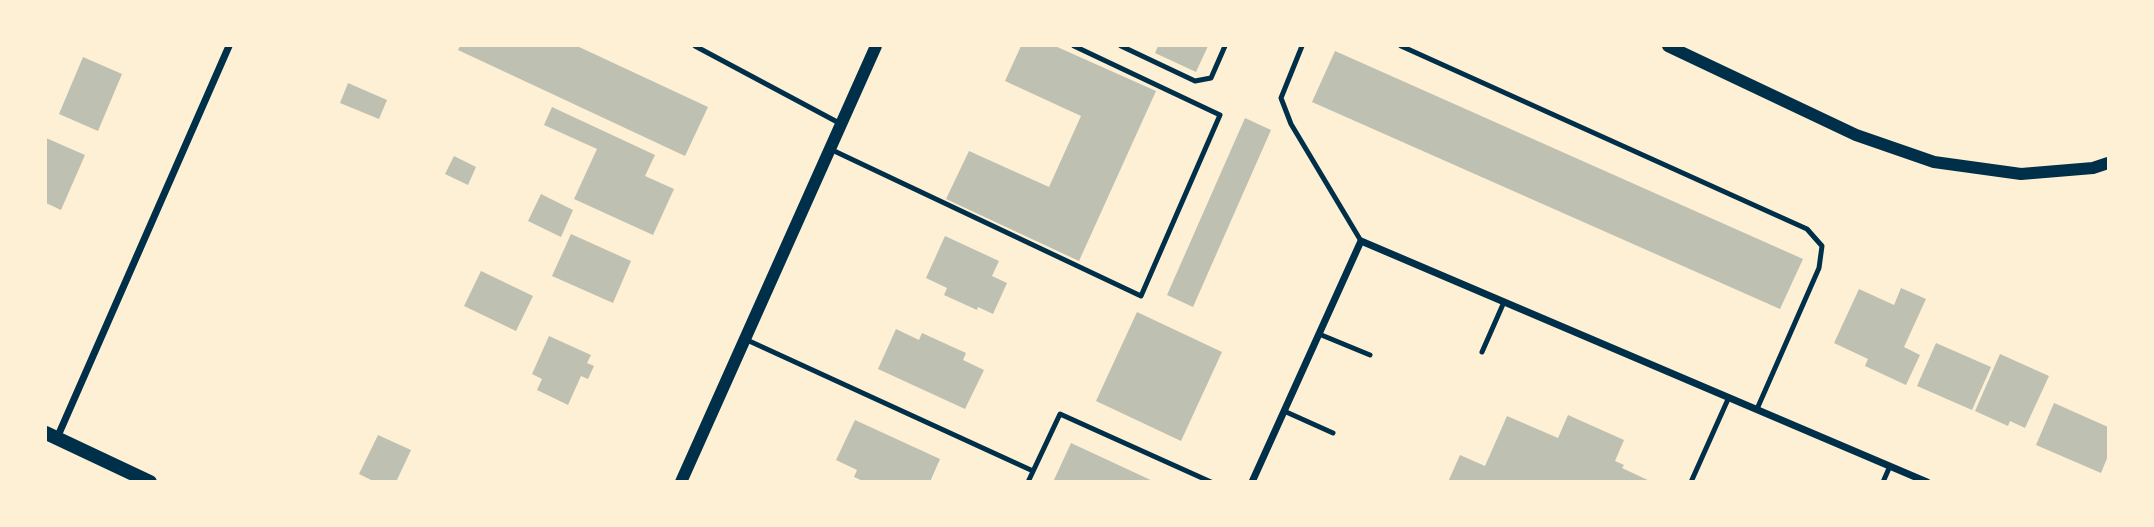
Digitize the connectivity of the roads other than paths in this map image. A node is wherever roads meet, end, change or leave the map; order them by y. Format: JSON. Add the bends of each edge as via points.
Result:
{"nodes":[{"id":1,"x":229,"y":46,"type":"edge"},
{"id":2,"x":695,"y":46,"type":"edge"},
{"id":3,"x":876,"y":46,"type":"edge"},
{"id":4,"x":1074,"y":46,"type":"edge"},
{"id":5,"x":1121,"y":46,"type":"edge"},
{"id":6,"x":1225,"y":46,"type":"edge"},
{"id":7,"x":1302,"y":46,"type":"edge"},
{"id":8,"x":1401,"y":46,"type":"edge"},
{"id":9,"x":1668,"y":46,"type":"edge"},
{"id":10,"x":841,"y":124,"type":"junction"},
{"id":11,"x":830,"y":149,"type":"junction"},
{"id":12,"x":2109,"y":163,"type":"edge"},
{"id":13,"x":1361,"y":241,"type":"junction"},
{"id":14,"x":1504,"y":302,"type":"junction"},
{"id":15,"x":1319,"y":334,"type":"junction"},
{"id":16,"x":744,"y":339,"type":"junction"},
{"id":17,"x":1482,"y":352,"type":"dead end"},
{"id":18,"x":1370,"y":355,"type":"dead end"},
{"id":19,"x":1729,"y":397,"type":"junction"},
{"id":20,"x":1757,"y":409,"type":"junction"},
{"id":21,"x":1284,"y":411,"type":"junction"},
{"id":22,"x":1333,"y":433,"type":"dead end"},
{"id":23,"x":51,"y":436,"type":"edge"},
{"id":24,"x":1889,"y":466,"type":"junction"},
{"id":25,"x":1033,"y":471,"type":"junction"},
{"id":26,"x":150,"y":481,"type":"edge"},
{"id":27,"x":681,"y":481,"type":"edge"},
{"id":28,"x":1028,"y":481,"type":"edge"},
{"id":29,"x":1212,"y":481,"type":"edge"},
{"id":30,"x":1252,"y":481,"type":"edge"},
{"id":31,"x":1691,"y":481,"type":"edge"},
{"id":32,"x":1883,"y":481,"type":"edge"},
{"id":33,"x":1927,"y":481,"type":"edge"}],
"edges":[{"from":1,"to":23,"type":"street"},
{"from":2,"to":10,"type":"lane"},
{"from":3,"to":10,"type":"street"},
{"from":4,"to":11,"type":"lane","via":[[1220,115],[1141,296]]},
{"from":5,"to":6,"type":"lane","via":[[1195,81],[1211,78]]},
{"from":7,"to":13,"type":"lane","via":[[1282,98],[1291,124]]},
{"from":8,"to":20,"type":"lane","via":[[1807,229],[1822,246],[1819,268]]},
{"from":9,"to":12,"type":"street","via":[[1856,135],[1934,162],[2021,174]]},
{"from":10,"to":11,"type":"street"},
{"from":11,"to":16,"type":"street"},
{"from":13,"to":14,"type":"street"},
{"from":13,"to":15,"type":"street"},
{"from":14,"to":17,"type":"lane"},
{"from":14,"to":19,"type":"street"},
{"from":15,"to":18,"type":"lane"},
{"from":15,"to":21,"type":"street"},
{"from":16,"to":25,"type":"lane"},
{"from":16,"to":27,"type":"street"},
{"from":19,"to":20,"type":"street"},
{"from":19,"to":31,"type":"lane"},
{"from":20,"to":24,"type":"street"},
{"from":21,"to":22,"type":"lane"},
{"from":21,"to":30,"type":"street"},
{"from":23,"to":26,"type":"main road"},
{"from":24,"to":32,"type":"lane"},
{"from":24,"to":33,"type":"street"},
{"from":25,"to":28,"type":"lane"},
{"from":25,"to":29,"type":"lane","via":[[1060,414]]}]}
